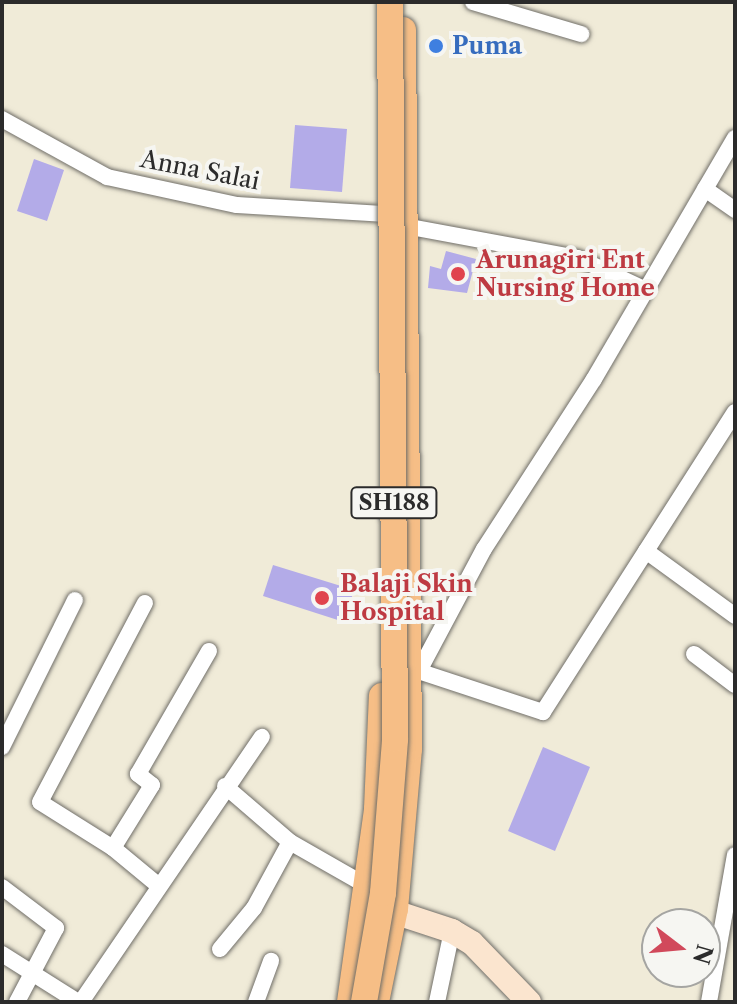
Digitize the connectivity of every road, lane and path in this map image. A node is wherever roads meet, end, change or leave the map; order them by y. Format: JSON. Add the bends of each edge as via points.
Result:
{"nodes":[{"id":1,"x":378,"y":2,"type":"edge"},
{"id":2,"x":390,"y":2,"type":"edge"},
{"id":3,"x":403,"y":2,"type":"edge"},
{"id":4,"x":473,"y":2,"type":"edge"},
{"id":5,"x":581,"y":34,"type":"dead end"},
{"id":6,"x":2,"y":119,"type":"edge"},
{"id":7,"x":735,"y":138,"type":"edge"},
{"id":8,"x":705,"y":189,"type":"junction"},
{"id":9,"x":735,"y":210,"type":"edge"},
{"id":10,"x":396,"y":219,"type":"junction"},
{"id":11,"x":646,"y":290,"type":"junction"},
{"id":12,"x":735,"y":412,"type":"edge"},
{"id":13,"x":646,"y":551,"type":"junction"},
{"id":14,"x":75,"y":600,"type":"dead end"},
{"id":15,"x":145,"y":603,"type":"dead end"},
{"id":16,"x":735,"y":616,"type":"edge"},
{"id":17,"x":209,"y":651,"type":"dead end"},
{"id":18,"x":694,"y":654,"type":"dead end"},
{"id":19,"x":415,"y":670,"type":"junction"},
{"id":20,"x":735,"y":685,"type":"edge"},
{"id":21,"x":262,"y":737,"type":"dead end"},
{"id":22,"x":2,"y":747,"type":"edge"},
{"id":23,"x":225,"y":786,"type":"junction"},
{"id":24,"x":290,"y":842,"type":"junction"},
{"id":25,"x":113,"y":848,"type":"junction"},
{"id":26,"x":735,"y":855,"type":"edge"},
{"id":27,"x":159,"y":886,"type":"junction"},
{"id":28,"x":2,"y":887,"type":"edge"},
{"id":29,"x":368,"y":896,"type":"junction"},
{"id":30,"x":395,"y":909,"type":"junction"},
{"id":31,"x":452,"y":931,"type":"junction"},
{"id":32,"x":220,"y":949,"type":"dead end"},
{"id":33,"x":2,"y":954,"type":"edge"},
{"id":34,"x":271,"y":961,"type":"dead end"},
{"id":35,"x":33,"y":971,"type":"junction"},
{"id":36,"x":17,"y":1002,"type":"edge"},
{"id":37,"x":79,"y":1002,"type":"edge"},
{"id":38,"x":256,"y":1002,"type":"edge"},
{"id":39,"x":350,"y":1002,"type":"edge"},
{"id":40,"x":364,"y":1002,"type":"edge"},
{"id":41,"x":376,"y":1002,"type":"edge"},
{"id":42,"x":437,"y":1002,"type":"edge"},
{"id":43,"x":529,"y":1002,"type":"edge"},
{"id":44,"x":709,"y":1002,"type":"edge"}],
"edges":[{"from":1,"to":10,"type":"main road"},
{"from":2,"to":40,"type":"main road","number":"SH188","bridge":true,"via":[[395,726],[388,845]]},
{"from":3,"to":10,"type":"main road"},
{"from":4,"to":5,"type":"street"},
{"from":6,"to":10,"type":"street","name":"Anna Salai","via":[[107,177],[237,205]]},
{"from":7,"to":8,"type":"street"},
{"from":8,"to":9,"type":"street"},
{"from":8,"to":11,"type":"street"},
{"from":10,"to":11,"type":"street","name":"Anna Salai","via":[[578,258]]},
{"from":10,"to":19,"type":"main road"},
{"from":10,"to":29,"type":"main road","via":[[382,733]]},
{"from":11,"to":19,"type":"street"},
{"from":12,"to":13,"type":"street"},
{"from":13,"to":16,"type":"street"},
{"from":13,"to":19,"type":"street","via":[[543,712]]},
{"from":14,"to":22,"type":"street"},
{"from":15,"to":25,"type":"street","via":[[40,802]]},
{"from":17,"to":25,"type":"street","via":[[138,774],[152,785]]},
{"from":18,"to":20,"type":"street"},
{"from":19,"to":30,"type":"main road"},
{"from":21,"to":23,"type":"street"},
{"from":23,"to":24,"type":"street"},
{"from":23,"to":27,"type":"street"},
{"from":24,"to":29,"type":"street"},
{"from":24,"to":32,"type":"street","via":[[254,908]]},
{"from":25,"to":27,"type":"street"},
{"from":26,"to":44,"type":"street"},
{"from":27,"to":37,"type":"street"},
{"from":28,"to":35,"type":"street","via":[[56,928]]},
{"from":29,"to":30,"type":"main road"},
{"from":29,"to":39,"type":"main road"},
{"from":30,"to":31,"type":"main road"},
{"from":30,"to":41,"type":"main road"},
{"from":31,"to":42,"type":"street"},
{"from":31,"to":43,"type":"main road","via":[[472,943]]},
{"from":33,"to":35,"type":"street"},
{"from":34,"to":38,"type":"street"},
{"from":35,"to":36,"type":"street"},
{"from":35,"to":37,"type":"street"}]}
